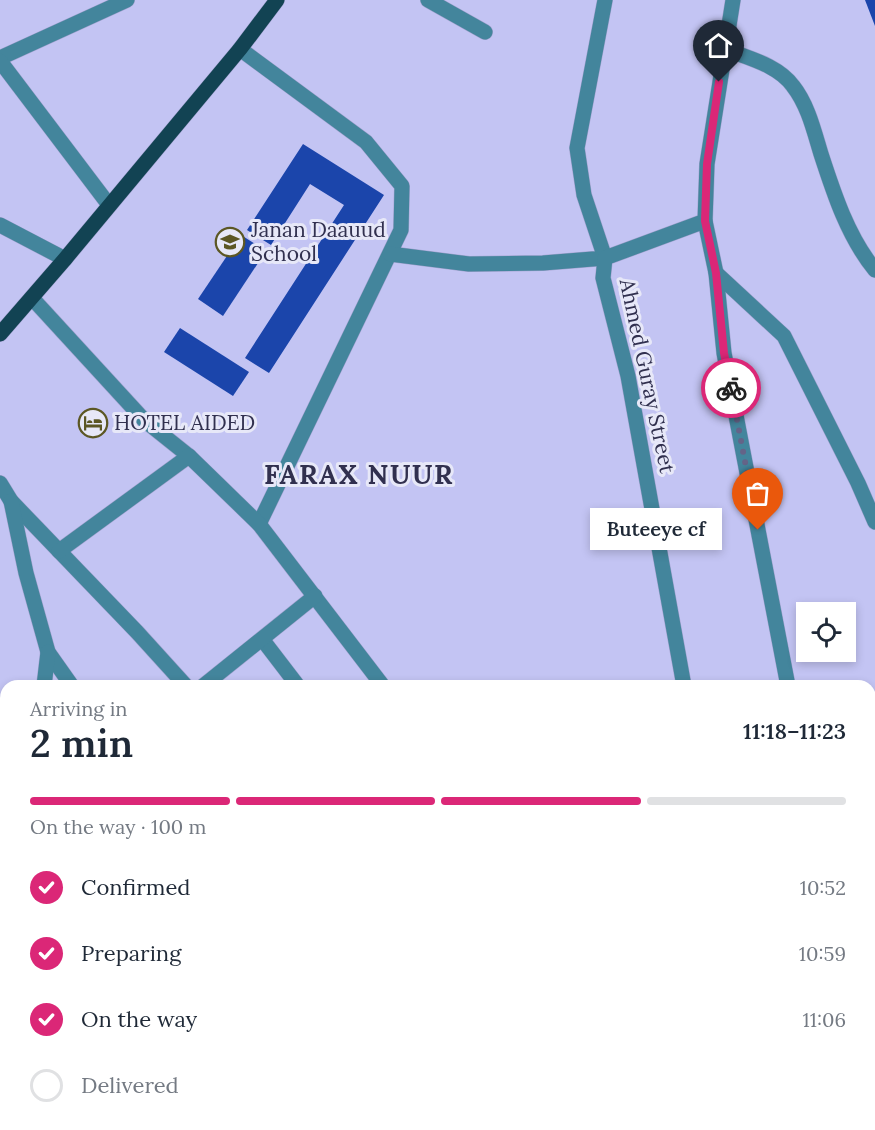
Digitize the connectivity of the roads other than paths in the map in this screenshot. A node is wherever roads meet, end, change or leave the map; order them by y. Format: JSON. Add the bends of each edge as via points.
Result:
{"nodes":[{"id":1,"x":127,"y":0,"type":"edge"},
{"id":2,"x":277,"y":0,"type":"edge"},
{"id":3,"x":605,"y":0,"type":"edge"},
{"id":4,"x":733,"y":0,"type":"edge"},
{"id":5,"x":438,"y":3,"type":"edge"},
{"id":6,"x":484,"y":32,"type":"dead end"},
{"id":7,"x":240,"y":49,"type":"junction"},
{"id":8,"x":725,"y":49,"type":"junction"},
{"id":9,"x":0,"y":59,"type":"edge"},
{"id":10,"x":109,"y":205,"type":"junction"},
{"id":11,"x":705,"y":221,"type":"junction"},
{"id":12,"x":0,"y":225,"type":"edge"},
{"id":13,"x":390,"y":254,"type":"junction"},
{"id":14,"x":605,"y":258,"type":"junction"},
{"id":15,"x":65,"y":259,"type":"junction"},
{"id":16,"x":875,"y":270,"type":"edge"},
{"id":17,"x":716,"y":273,"type":"junction"},
{"id":18,"x":32,"y":298,"type":"junction"},
{"id":19,"x":0,"y":334,"type":"edge"},
{"id":20,"x":189,"y":456,"type":"junction"},
{"id":21,"x":0,"y":483,"type":"edge"},
{"id":22,"x":11,"y":501,"type":"junction"},
{"id":23,"x":875,"y":522,"type":"edge"},
{"id":24,"x":259,"y":524,"type":"junction"},
{"id":25,"x":59,"y":551,"type":"junction"},
{"id":26,"x":315,"y":596,"type":"junction"},
{"id":27,"x":262,"y":639,"type":"junction"},
{"id":28,"x":48,"y":652,"type":"junction"},
{"id":29,"x":45,"y":680,"type":"edge"},
{"id":30,"x":68,"y":680,"type":"edge"},
{"id":31,"x":181,"y":680,"type":"edge"},
{"id":32,"x":211,"y":680,"type":"edge"},
{"id":33,"x":293,"y":680,"type":"edge"},
{"id":34,"x":378,"y":680,"type":"edge"},
{"id":35,"x":683,"y":680,"type":"edge"},
{"id":36,"x":787,"y":680,"type":"edge"}],
"edges":[{"from":1,"to":9,"type":"street"},
{"from":2,"to":7,"type":"main road"},
{"from":3,"to":14,"type":"street","via":[[577,148],[584,195]]},
{"from":4,"to":8,"type":"street"},
{"from":5,"to":6,"type":"street"},
{"from":7,"to":10,"type":"main road"},
{"from":7,"to":13,"type":"street","via":[[366,142],[402,186],[401,230]]},
{"from":8,"to":11,"type":"street","via":[[707,164]]},
{"from":8,"to":16,"type":"street","via":[[772,68],[793,85],[809,117],[834,194],[863,256]]},
{"from":9,"to":10,"type":"street"},
{"from":10,"to":15,"type":"main road"},
{"from":11,"to":14,"type":"street","name":"Ahmed Guray Street"},
{"from":11,"to":17,"type":"street"},
{"from":12,"to":15,"type":"street"},
{"from":13,"to":14,"type":"street","via":[[469,264]]},
{"from":13,"to":24,"type":"street"},
{"from":14,"to":35,"type":"street","name":"Ahmed Guray Street","via":[[603,278],[628,376]]},
{"from":15,"to":18,"type":"main road"},
{"from":17,"to":23,"type":"street","via":[[784,336]]},
{"from":17,"to":36,"type":"street","via":[[724,353]]},
{"from":18,"to":19,"type":"main road"},
{"from":18,"to":20,"type":"street","via":[[144,420]]},
{"from":20,"to":24,"type":"street"},
{"from":20,"to":25,"type":"street"},
{"from":21,"to":22,"type":"street"},
{"from":22,"to":25,"type":"street"},
{"from":22,"to":28,"type":"street"},
{"from":24,"to":26,"type":"street"},
{"from":25,"to":31,"type":"street"},
{"from":26,"to":27,"type":"street"},
{"from":26,"to":34,"type":"street"},
{"from":27,"to":32,"type":"street"},
{"from":27,"to":33,"type":"street"},
{"from":28,"to":29,"type":"street"},
{"from":28,"to":30,"type":"street"}]}
